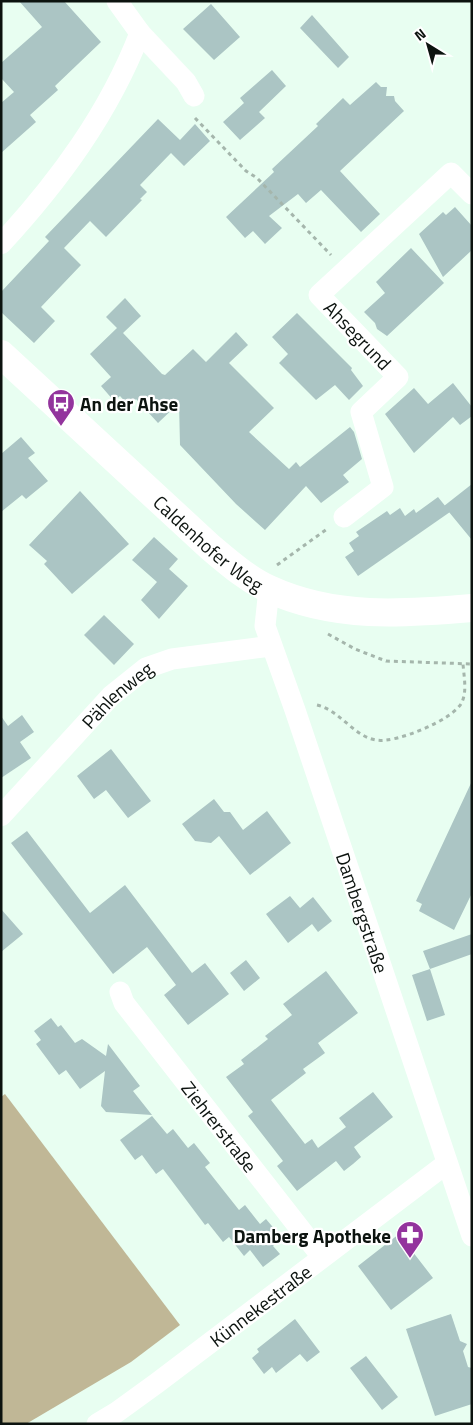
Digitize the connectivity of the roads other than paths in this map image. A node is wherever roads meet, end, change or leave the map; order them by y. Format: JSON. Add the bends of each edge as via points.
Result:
{"nodes":[{"id":1,"x":117,"y":1,"type":"edge"},
{"id":2,"x":140,"y":33,"type":"junction"},
{"id":3,"x":194,"y":96,"type":"road end"},
{"id":4,"x":472,"y":194,"type":"edge"},
{"id":5,"x":1,"y":244,"type":"edge"},
{"id":6,"x":1,"y":354,"type":"edge"},
{"id":7,"x":344,"y":517,"type":"road end"},
{"id":8,"x":269,"y":589,"type":"junction"},
{"id":9,"x":472,"y":608,"type":"edge"},
{"id":10,"x":271,"y":646,"type":"junction"},
{"id":11,"x":1,"y":816,"type":"edge"},
{"id":12,"x":120,"y":992,"type":"dead end"},
{"id":13,"x":446,"y":1164,"type":"junction"},
{"id":14,"x":472,"y":1236,"type":"edge"},
{"id":15,"x":322,"y":1257,"type":"junction"},
{"id":16,"x":96,"y":1424,"type":"edge"}],
"edges":[{"from":1,"to":2,"type":"street"},
{"from":2,"to":3,"type":"street","via":[[186,82]]},
{"from":2,"to":5,"type":"street","via":[[100,117],[64,169]]},
{"from":4,"to":7,"type":"street","name":"Ahsegrund","via":[[451,173],[319,295],[398,377],[361,412],[383,487]]},
{"from":6,"to":8,"type":"main road","name":"Caldenhofer Weg","via":[[210,547],[239,571]]},
{"from":8,"to":9,"type":"main road","name":"Caldenhofer Weg","via":[[317,605],[369,614]]},
{"from":8,"to":10,"type":"street","name":"Dambergstraße","via":[[265,626]]},
{"from":10,"to":11,"type":"street","name":"Pählenweg","via":[[172,659],[146,668],[112,696]]},
{"from":10,"to":13,"type":"street","name":"Dambergstraße"},
{"from":12,"to":15,"type":"street","name":"Ziehrerstraße","via":[[124,1003]]},
{"from":13,"to":14,"type":"street","name":"Dambergstraße"},
{"from":13,"to":15,"type":"street","name":"Künnekestraße"},
{"from":15,"to":16,"type":"street","name":"Künnekestraße","via":[[158,1383]]}]}
